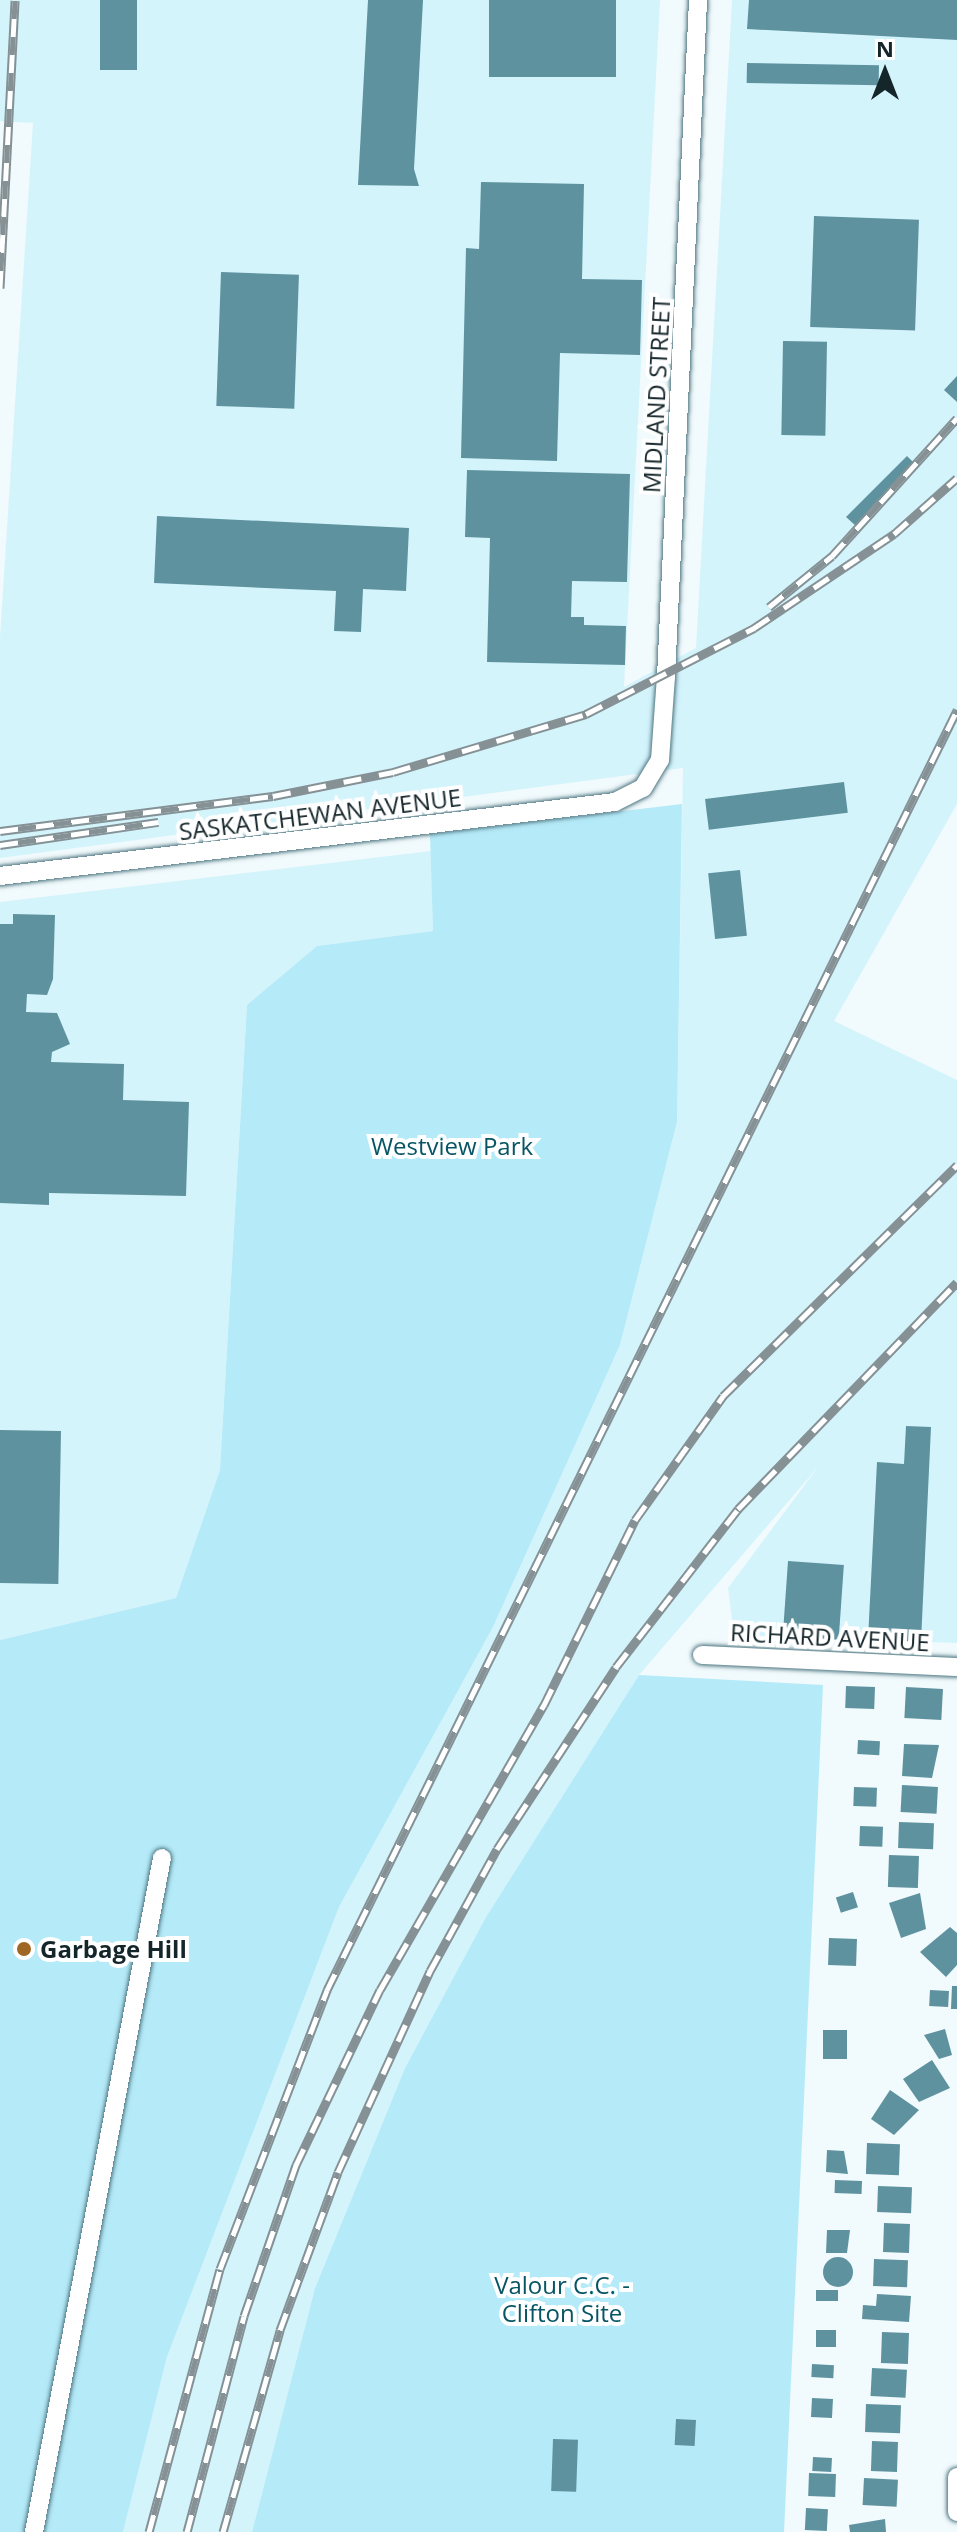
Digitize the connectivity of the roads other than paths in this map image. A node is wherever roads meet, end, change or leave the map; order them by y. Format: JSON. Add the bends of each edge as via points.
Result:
{"nodes":[{"id":1,"x":698,"y":0,"type":"edge"},
{"id":2,"x":643,"y":788,"type":"joint"},
{"id":3,"x":0,"y":876,"type":"edge"},
{"id":4,"x":702,"y":1655,"type":"dead end"},
{"id":5,"x":957,"y":1667,"type":"edge"},
{"id":6,"x":162,"y":1858,"type":"dead end"},
{"id":7,"x":957,"y":2477,"type":"edge"},
{"id":8,"x":957,"y":2512,"type":"edge"},
{"id":9,"x":34,"y":2532,"type":"edge"}],
"edges":[{"from":1,"to":2,"type":"street","name":"MIDLAND STREET","via":[[666,677],[660,760]]},
{"from":2,"to":3,"type":"street","name":"SASKATCHEWAN AVENUE","via":[[615,802]]},
{"from":4,"to":5,"type":"street","name":"RICHARD AVENUE"},
{"from":6,"to":9,"type":"street"},
{"from":7,"to":8,"type":"street"}]}
